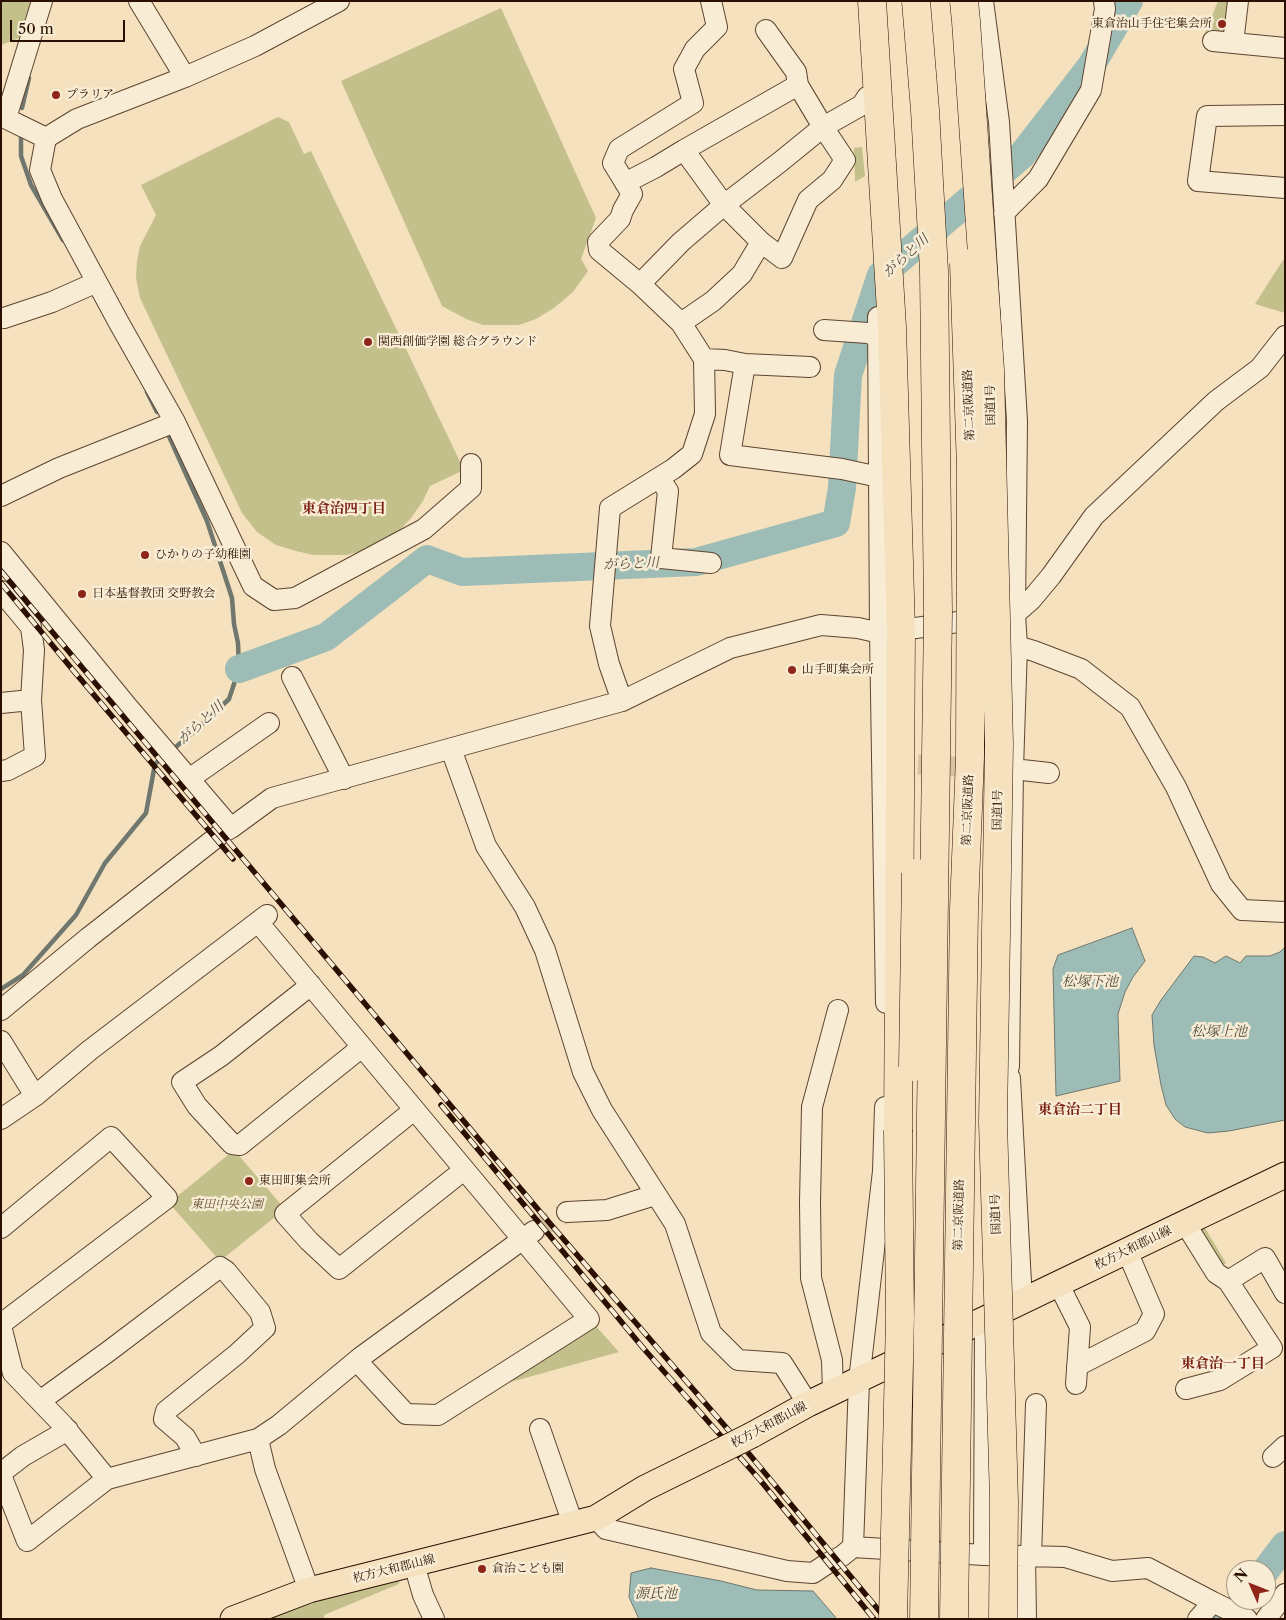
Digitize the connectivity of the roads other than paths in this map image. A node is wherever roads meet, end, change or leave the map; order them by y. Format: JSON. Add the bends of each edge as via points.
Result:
{"nodes":[{"id":1,"x":42,"y":1,"type":"edge"},
{"id":2,"x":139,"y":1,"type":"edge"},
{"id":3,"x":339,"y":1,"type":"edge"},
{"id":4,"x":711,"y":1,"type":"edge"},
{"id":5,"x":862,"y":1,"type":"edge"},
{"id":6,"x":872,"y":1,"type":"edge"},
{"id":7,"x":916,"y":1,"type":"edge"},
{"id":8,"x":950,"y":1,"type":"edge"},
{"id":9,"x":964,"y":1,"type":"edge"},
{"id":10,"x":983,"y":1,"type":"edge"},
{"id":11,"x":1104,"y":1,"type":"edge"},
{"id":12,"x":1238,"y":1,"type":"edge"},
{"id":13,"x":766,"y":30,"type":"dead end"},
{"id":14,"x":1213,"y":41,"type":"dead end"},
{"id":15,"x":1233,"y":43,"type":"junction"},
{"id":16,"x":1285,"y":48,"type":"edge"},
{"id":17,"x":185,"y":77,"type":"junction"},
{"id":18,"x":798,"y":85,"type":"junction"},
{"id":19,"x":867,"y":97,"type":"junction"},
{"id":20,"x":1285,"y":115,"type":"edge"},
{"id":21,"x":4,"y":117,"type":"edge"},
{"id":22,"x":823,"y":127,"type":"junction"},
{"id":23,"x":46,"y":138,"type":"junction"},
{"id":24,"x":684,"y":150,"type":"junction"},
{"id":25,"x":625,"y":183,"type":"junction"},
{"id":26,"x":1285,"y":188,"type":"edge"},
{"id":27,"x":724,"y":205,"type":"junction"},
{"id":28,"x":1004,"y":213,"type":"junction"},
{"id":29,"x":761,"y":242,"type":"junction"},
{"id":30,"x":97,"y":282,"type":"junction"},
{"id":31,"x":640,"y":284,"type":"junction"},
{"id":32,"x":4,"y":318,"type":"dead end"},
{"id":33,"x":680,"y":323,"type":"junction"},
{"id":34,"x":824,"y":330,"type":"dead end"},
{"id":35,"x":885,"y":332,"type":"junction"},
{"id":36,"x":1285,"y":336,"type":"edge"},
{"id":37,"x":704,"y":359,"type":"junction"},
{"id":38,"x":745,"y":364,"type":"junction"},
{"id":39,"x":810,"y":367,"type":"dead end"},
{"id":40,"x":175,"y":422,"type":"junction"},
{"id":41,"x":470,"y":464,"type":"dead end"},
{"id":42,"x":937,"y":467,"type":"junction"},
{"id":43,"x":879,"y":477,"type":"junction"},
{"id":44,"x":659,"y":478,"type":"junction"},
{"id":45,"x":1,"y":496,"type":"edge"},
{"id":46,"x":1,"y":552,"type":"edge"},
{"id":47,"x":711,"y":563,"type":"dead end"},
{"id":48,"x":1,"y":591,"type":"edge"},
{"id":49,"x":971,"y":610,"type":"junction"},
{"id":50,"x":1015,"y":614,"type":"junction"},
{"id":51,"x":891,"y":632,"type":"junction"},
{"id":52,"x":1018,"y":646,"type":"junction"},
{"id":53,"x":292,"y":677,"type":"dead end"},
{"id":54,"x":30,"y":700,"type":"junction"},
{"id":55,"x":622,"y":701,"type":"junction"},
{"id":56,"x":1,"y":703,"type":"edge"},
{"id":57,"x":269,"y":723,"type":"dead end"},
{"id":58,"x":451,"y":749,"type":"junction"},
{"id":59,"x":1013,"y":769,"type":"junction"},
{"id":60,"x":1,"y":771,"type":"edge"},
{"id":61,"x":1049,"y":773,"type":"dead end"},
{"id":62,"x":189,"y":779,"type":"junction"},
{"id":63,"x":344,"y":779,"type":"junction"},
{"id":64,"x":231,"y":828,"type":"junction"},
{"id":65,"x":1285,"y":912,"type":"edge"},
{"id":66,"x":311,"y":985,"type":"junction"},
{"id":67,"x":1,"y":1010,"type":"edge"},
{"id":68,"x":838,"y":1010,"type":"dead end"},
{"id":69,"x":1,"y":1041,"type":"edge"},
{"id":70,"x":362,"y":1047,"type":"junction"},
{"id":71,"x":1009,"y":1066,"type":"junction"},
{"id":72,"x":35,"y":1096,"type":"junction"},
{"id":73,"x":414,"y":1110,"type":"junction"},
{"id":74,"x":1,"y":1119,"type":"edge"},
{"id":75,"x":993,"y":1122,"type":"junction"},
{"id":76,"x":464,"y":1170,"type":"junction"},
{"id":77,"x":883,"y":1171,"type":"junction"},
{"id":78,"x":1285,"y":1175,"type":"edge"},
{"id":79,"x":655,"y":1195,"type":"junction"},
{"id":80,"x":567,"y":1212,"type":"tunnel mouth"},
{"id":81,"x":1185,"y":1223,"type":"junction"},
{"id":82,"x":1,"y":1228,"type":"edge"},
{"id":83,"x":528,"y":1235,"type":"junction"},
{"id":84,"x":1127,"y":1251,"type":"junction"},
{"id":85,"x":1228,"y":1281,"type":"junction"},
{"id":86,"x":1058,"y":1284,"type":"junction"},
{"id":87,"x":1285,"y":1292,"type":"edge"},
{"id":88,"x":1022,"y":1301,"type":"junction"},
{"id":89,"x":900,"y":1318,"type":"junction"},
{"id":90,"x":985,"y":1319,"type":"junction"},
{"id":91,"x":1,"y":1325,"type":"edge"},
{"id":92,"x":1278,"y":1344,"type":"edge"},
{"id":93,"x":357,"y":1360,"type":"junction"},
{"id":94,"x":859,"y":1381,"type":"junction"},
{"id":95,"x":1186,"y":1389,"type":"dead end"},
{"id":96,"x":833,"y":1392,"type":"junction"},
{"id":97,"x":40,"y":1401,"type":"junction"},
{"id":98,"x":808,"y":1404,"type":"junction"},
{"id":99,"x":1036,"y":1404,"type":"dead end"},
{"id":100,"x":540,"y":1429,"type":"dead end"},
{"id":101,"x":68,"y":1430,"type":"junction"},
{"id":102,"x":258,"y":1440,"type":"junction"},
{"id":103,"x":196,"y":1456,"type":"junction"},
{"id":104,"x":1,"y":1474,"type":"edge"},
{"id":105,"x":107,"y":1479,"type":"junction"},
{"id":106,"x":596,"y":1518,"type":"junction"},
{"id":107,"x":573,"y":1524,"type":"junction"},
{"id":108,"x":852,"y":1547,"type":"junction"},
{"id":109,"x":984,"y":1555,"type":"junction"},
{"id":110,"x":1028,"y":1556,"type":"junction"},
{"id":111,"x":414,"y":1564,"type":"junction"},
{"id":112,"x":308,"y":1590,"type":"junction"},
{"id":113,"x":1285,"y":1594,"type":"edge"},
{"id":114,"x":1231,"y":1611,"type":"edge"},
{"id":115,"x":234,"y":1619,"type":"edge"},
{"id":116,"x":434,"y":1619,"type":"edge"},
{"id":117,"x":893,"y":1619,"type":"edge"},
{"id":118,"x":906,"y":1619,"type":"edge"},
{"id":119,"x":924,"y":1619,"type":"edge"},
{"id":120,"x":954,"y":1619,"type":"edge"},
{"id":121,"x":984,"y":1619,"type":"edge"},
{"id":122,"x":1003,"y":1619,"type":"edge"},
{"id":123,"x":1026,"y":1619,"type":"edge"},
{"id":124,"x":1198,"y":1619,"type":"edge"},
{"id":125,"x":1266,"y":1619,"type":"edge"}],
"edges":[{"from":1,"to":21,"type":"street"},
{"from":2,"to":17,"type":"street"},
{"from":3,"to":17,"type":"street","via":[[255,46]]},
{"from":4,"to":25,"type":"street","via":[[717,26],[695,49],[684,69],[693,103],[619,149],[613,163]]},
{"from":5,"to":19,"type":"street"},
{"from":6,"to":35,"type":"highway","via":[[885,212]]},
{"from":7,"to":42,"type":"highway","bridge":true,"via":[[934,271]]},
{"from":8,"to":49,"type":"highway","name":"第二京阪道路","bridge":true,"via":[[972,468]]},
{"from":9,"to":75,"type":"highway","name":"国道1号","bridge":true,"via":[[990,370],[999,744]]},
{"from":10,"to":28,"type":"street","via":[[999,122]]},
{"from":11,"to":28,"type":"street","via":[[1091,90],[1038,179]]},
{"from":12,"to":15,"type":"street"},
{"from":13,"to":18,"type":"street","via":[[796,72]]},
{"from":14,"to":15,"type":"street"},
{"from":15,"to":16,"type":"street"},
{"from":17,"to":23,"type":"street","via":[[77,119]]},
{"from":18,"to":22,"type":"street"},
{"from":18,"to":24,"type":"street"},
{"from":19,"to":22,"type":"street","via":[[862,105]]},
{"from":19,"to":35,"type":"street"},
{"from":20,"to":26,"type":"street","via":[[1207,116],[1198,181]]},
{"from":21,"to":23,"type":"street"},
{"from":22,"to":27,"type":"street"},
{"from":22,"to":29,"type":"street","via":[[846,160],[832,180],[808,200],[782,258]]},
{"from":23,"to":30,"type":"street","via":[[40,170]]},
{"from":24,"to":25,"type":"street"},
{"from":24,"to":27,"type":"street"},
{"from":25,"to":31,"type":"street","via":[[632,194],[620,220],[598,242],[599,250]]},
{"from":27,"to":29,"type":"street"},
{"from":27,"to":31,"type":"street","via":[[681,242]]},
{"from":28,"to":50,"type":"street","via":[[1018,421]]},
{"from":29,"to":33,"type":"street","via":[[742,274],[713,301]]},
{"from":30,"to":32,"type":"street"},
{"from":30,"to":40,"type":"street"},
{"from":31,"to":33,"type":"street"},
{"from":33,"to":37,"type":"street"},
{"from":34,"to":35,"type":"street"},
{"from":35,"to":43,"type":"street"},
{"from":35,"to":51,"type":"highway"},
{"from":36,"to":50,"type":"street","via":[[1260,368],[1216,401],[1094,516],[1041,588]]},
{"from":37,"to":38,"type":"street"},
{"from":37,"to":44,"type":"street","via":[[705,414],[692,454]]},
{"from":38,"to":39,"type":"street"},
{"from":38,"to":43,"type":"street","via":[[730,455],[844,469]]},
{"from":40,"to":41,"type":"street","via":[[253,586],[274,600],[295,598],[424,529],[471,488]]},
{"from":40,"to":45,"type":"street","via":[[59,468]]},
{"from":42,"to":118,"type":"highway","bridge":true,"via":[[922,603]]},
{"from":42,"to":119,"type":"highway","bridge":true,"via":[[937,748]]},
{"from":43,"to":51,"type":"street"},
{"from":44,"to":47,"type":"street","via":[[668,492],[662,558]]},
{"from":44,"to":55,"type":"street","via":[[610,508],[600,626]]},
{"from":46,"to":62,"type":"street"},
{"from":48,"to":54,"type":"street","via":[[31,627],[34,650]]},
{"from":49,"to":120,"type":"highway","name":"第二京阪道路","bridge":true},
{"from":49,"to":121,"type":"highway","bridge":true,"via":[[987,753],[978,904],[989,1408]]},
{"from":50,"to":51,"type":"street"},
{"from":50,"to":52,"type":"street"},
{"from":51,"to":55,"type":"street","via":[[821,625],[730,648]]},
{"from":51,"to":77,"type":"street","via":[[887,1071]]},
{"from":51,"to":89,"type":"highway","bridge":true},
{"from":52,"to":59,"type":"street"},
{"from":52,"to":65,"type":"street","via":[[1081,669],[1130,707],[1176,787],[1221,884],[1242,910]]},
{"from":53,"to":63,"type":"street"},
{"from":54,"to":56,"type":"street"},
{"from":54,"to":60,"type":"street","via":[[35,756]]},
{"from":55,"to":58,"type":"street"},
{"from":57,"to":62,"type":"street"},
{"from":58,"to":63,"type":"street"},
{"from":58,"to":79,"type":"street","via":[[486,846],[525,907],[546,950],[583,1072],[602,1110]]},
{"from":59,"to":61,"type":"street"},
{"from":59,"to":71,"type":"street"},
{"from":62,"to":64,"type":"street"},
{"from":63,"to":64,"type":"street","via":[[272,798]]},
{"from":64,"to":67,"type":"street"},
{"from":66,"to":70,"type":"street"},
{"from":66,"to":70,"type":"street","via":[[221,1056],[182,1082],[197,1106],[232,1144],[240,1144]]},
{"from":66,"to":72,"type":"street","via":[[262,918]]},
{"from":68,"to":96,"type":"street","via":[[812,1107],[810,1202],[811,1278],[832,1360]]},
{"from":69,"to":72,"type":"street"},
{"from":70,"to":73,"type":"street"},
{"from":71,"to":75,"type":"street"},
{"from":71,"to":88,"type":"street"},
{"from":72,"to":74,"type":"street"},
{"from":73,"to":76,"type":"street"},
{"from":73,"to":76,"type":"street","via":[[285,1214],[339,1269]]},
{"from":75,"to":122,"type":"highway","name":"国道1号","bridge":true,"via":[[1004,1501]]},
{"from":76,"to":83,"type":"street"},
{"from":77,"to":89,"type":"street"},
{"from":77,"to":94,"type":"street"},
{"from":78,"to":81,"type":"main road","name":"枚方大和郡山線"},
{"from":79,"to":80,"type":"street","via":[[607,1210]]},
{"from":79,"to":98,"type":"street","via":[[675,1224],[711,1333],[738,1360],[782,1363]]},
{"from":81,"to":84,"type":"main road","name":"枚方大和郡山線"},
{"from":81,"to":85,"type":"street","via":[[1216,1273]]},
{"from":82,"to":91,"type":"street","via":[[111,1137],[167,1198]]},
{"from":83,"to":93,"type":"street"},
{"from":83,"to":93,"type":"street","via":[[589,1319],[438,1415],[406,1414]]},
{"from":84,"to":86,"type":"main road","name":"枚方大和郡山線"},
{"from":84,"to":86,"type":"street","via":[[1154,1314],[1145,1330],[1077,1375],[1080,1327]]},
{"from":85,"to":87,"type":"street","via":[[1265,1258]]},
{"from":85,"to":92,"type":"street"},
{"from":86,"to":88,"type":"main road","name":"枚方大和郡山線"},
{"from":88,"to":90,"type":"main road","name":"枚方大和郡山線"},
{"from":89,"to":117,"type":"highway","bridge":true},
{"from":90,"to":94,"type":"main road","name":"枚方大和郡山線"},
{"from":90,"to":109,"type":"street"},
{"from":91,"to":97,"type":"street","via":[[13,1373]]},
{"from":92,"to":95,"type":"street","via":[[1220,1380]]},
{"from":93,"to":102,"type":"street"},
{"from":94,"to":96,"type":"main road","name":"枚方大和郡山線"},
{"from":94,"to":108,"type":"street"},
{"from":96,"to":98,"type":"main road","name":"枚方大和郡山線"},
{"from":97,"to":101,"type":"street"},
{"from":97,"to":103,"type":"street","via":[[220,1267],[260,1312],[265,1328],[166,1410],[164,1419],[185,1438]]},
{"from":98,"to":106,"type":"main road","name":"枚方大和郡山線","bridge":true,"via":[[752,1436],[645,1488]]},
{"from":99,"to":110,"type":"street"},
{"from":100,"to":107,"type":"street"},
{"from":101,"to":104,"type":"street","via":[[23,1456]]},
{"from":101,"to":105,"type":"street"},
{"from":102,"to":103,"type":"street"},
{"from":102,"to":112,"type":"street","via":[[265,1469]]},
{"from":103,"to":105,"type":"street"},
{"from":104,"to":105,"type":"street","via":[[27,1541]]},
{"from":106,"to":107,"type":"main road","name":"枚方大和郡山線"},
{"from":106,"to":108,"type":"street","via":[[606,1529],[813,1573]]},
{"from":107,"to":111,"type":"main road","name":"枚方大和郡山線"},
{"from":108,"to":109,"type":"street"},
{"from":109,"to":110,"type":"street"},
{"from":110,"to":114,"type":"street","via":[[1065,1557],[1112,1571],[1148,1568]]},
{"from":110,"to":123,"type":"street"},
{"from":111,"to":112,"type":"main road","name":"枚方大和郡山線"},
{"from":111,"to":116,"type":"street"},
{"from":112,"to":115,"type":"main road","name":"枚方大和郡山線"},
{"from":113,"to":125,"type":"street"},
{"from":114,"to":124,"type":"street"}]}
